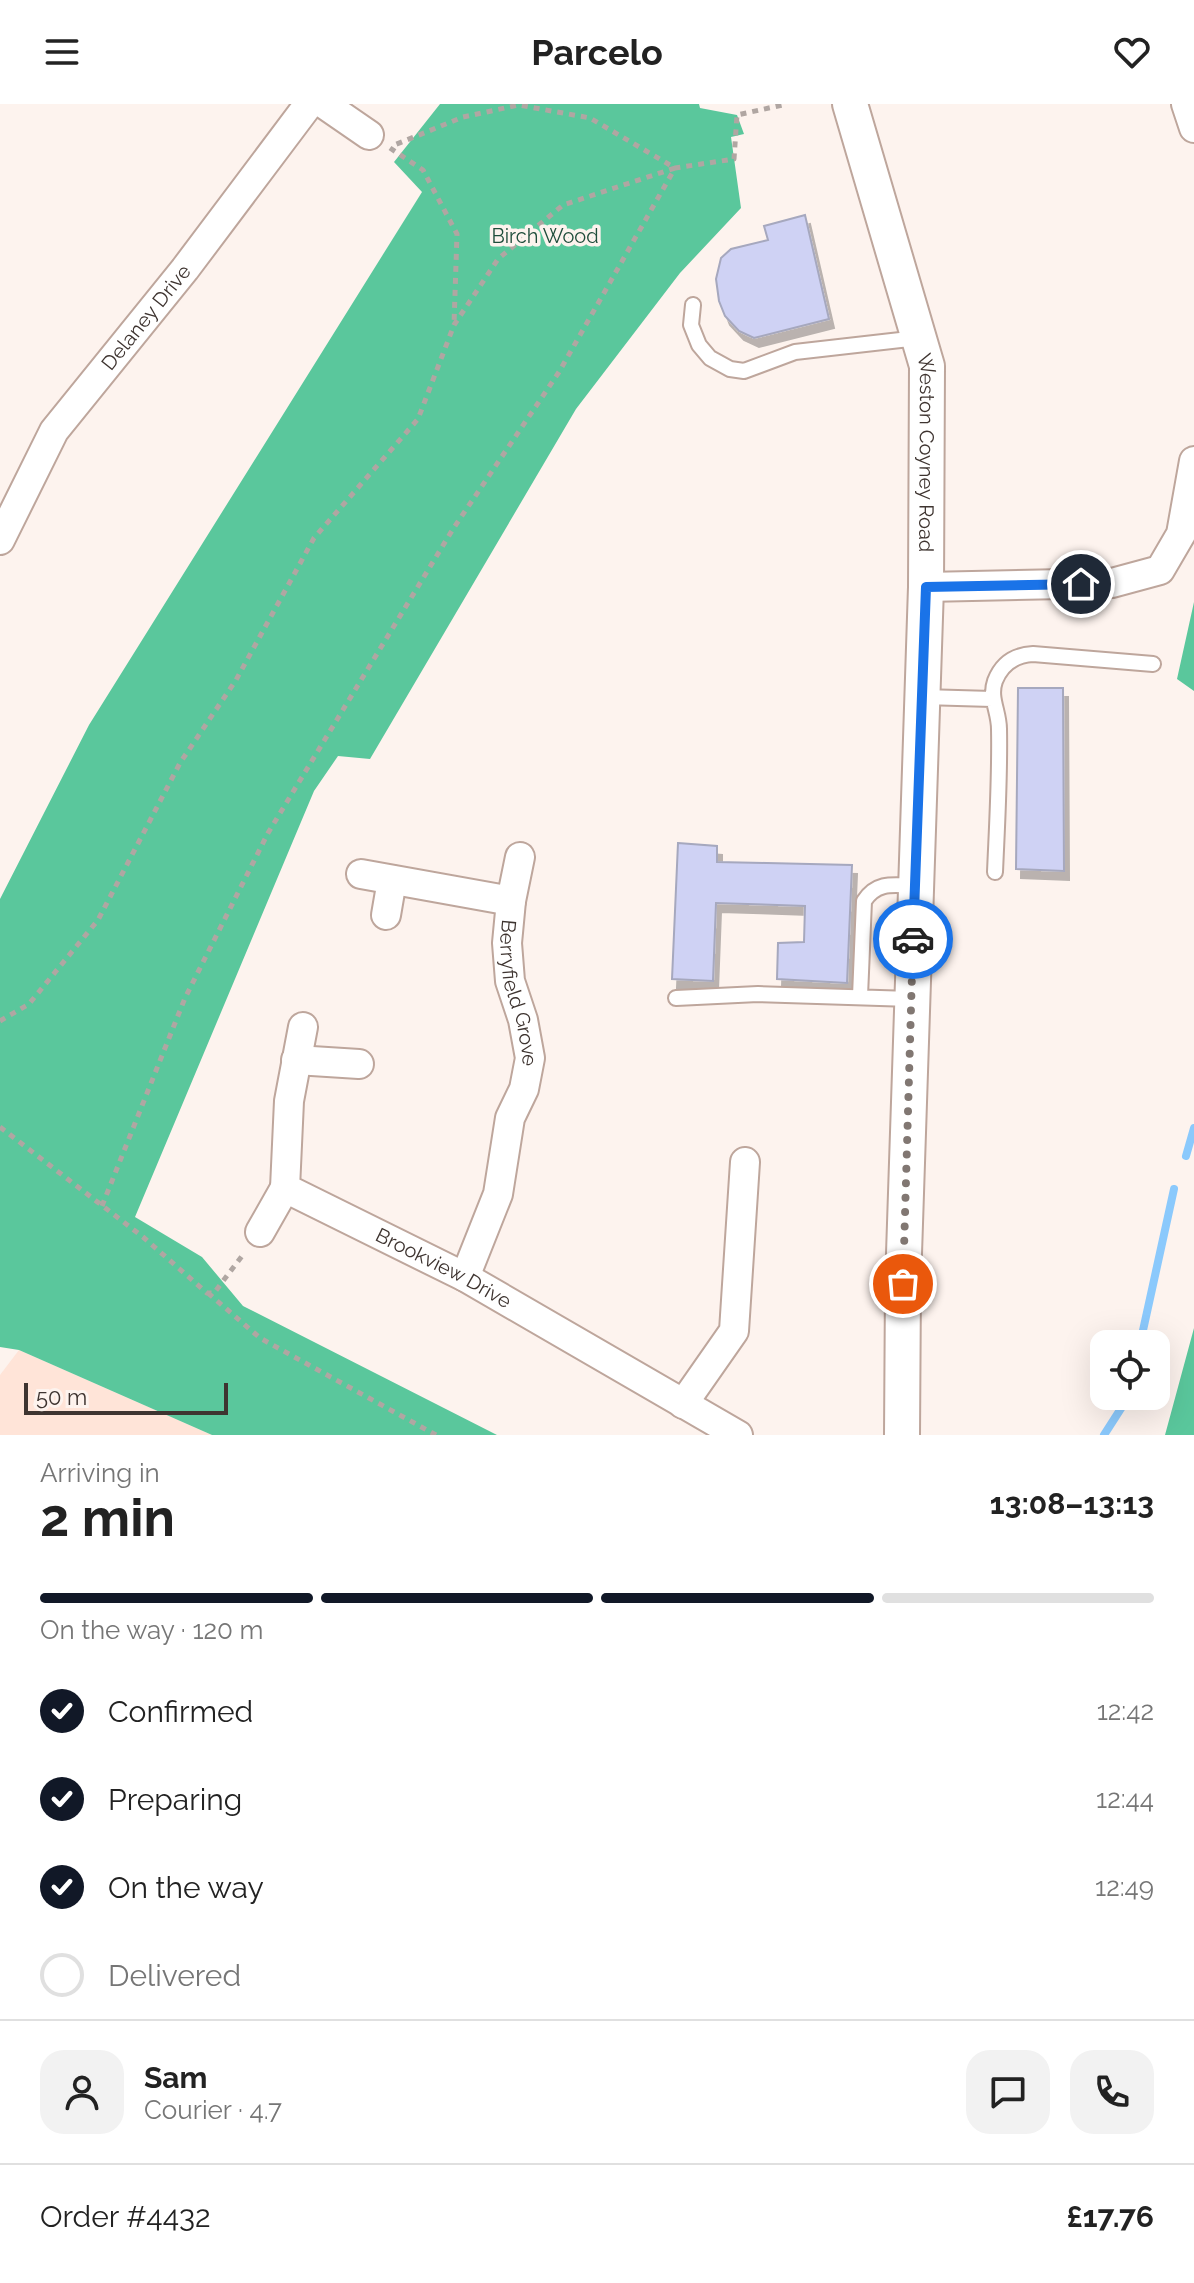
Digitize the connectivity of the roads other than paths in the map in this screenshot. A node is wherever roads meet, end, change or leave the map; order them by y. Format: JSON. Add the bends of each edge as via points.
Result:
{"nodes":[{"id":1,"x":309,"y":104,"type":"edge"},
{"id":2,"x":324,"y":104,"type":"edge"},
{"id":3,"x":850,"y":104,"type":"edge"},
{"id":4,"x":1186,"y":104,"type":"edge"},
{"id":5,"x":1194,"y":128,"type":"edge"},
{"id":6,"x":379,"y":141,"type":"road end"},
{"id":7,"x":693,"y":305,"type":"dead end"},
{"id":8,"x":919,"y":338,"type":"junction"},
{"id":9,"x":1194,"y":461,"type":"edge"},
{"id":10,"x":1,"y":536,"type":"edge"},
{"id":11,"x":926,"y":587,"type":"junction"},
{"id":12,"x":1153,"y":664,"type":"dead end"},
{"id":13,"x":922,"y":697,"type":"junction"},
{"id":14,"x":992,"y":699,"type":"junction"},
{"id":15,"x":520,"y":857,"type":"dead end"},
{"id":16,"x":995,"y":872,"type":"dead end"},
{"id":17,"x":361,"y":874,"type":"dead end"},
{"id":18,"x":392,"y":880,"type":"junction"},
{"id":19,"x":915,"y":886,"type":"junction"},
{"id":20,"x":511,"y":901,"type":"junction"},
{"id":21,"x":386,"y":915,"type":"dead end"},
{"id":22,"x":860,"y":996,"type":"junction"},
{"id":23,"x":676,"y":998,"type":"dead end"},
{"id":24,"x":912,"y":999,"type":"junction"},
{"id":25,"x":303,"y":1027,"type":"dead end"},
{"id":26,"x":296,"y":1060,"type":"junction"},
{"id":27,"x":359,"y":1064,"type":"dead end"},
{"id":28,"x":745,"y":1162,"type":"dead end"},
{"id":29,"x":285,"y":1188,"type":"junction"},
{"id":30,"x":260,"y":1232,"type":"road end"},
{"id":31,"x":465,"y":1277,"type":"junction"},
{"id":32,"x":683,"y":1404,"type":"junction"},
{"id":33,"x":738,"y":1435,"type":"edge"},
{"id":34,"x":902,"y":1435,"type":"edge"}],
"edges":[{"from":1,"to":10,"type":"street","name":"Delaney Drive","via":[[54,431]]},
{"from":2,"to":6,"type":"street"},
{"from":3,"to":8,"type":"street","name":"Weston Coyney Road"},
{"from":4,"to":5,"type":"street"},
{"from":7,"to":8,"type":"lane","via":[[691,325],[699,345],[730,369],[744,371],[795,352]]},
{"from":8,"to":11,"type":"street","name":"Weston Coyney Road","via":[[927,366]]},
{"from":9,"to":11,"type":"street","via":[[1181,534],[1160,570],[1112,583]]},
{"from":11,"to":13,"type":"street","name":"Weston Coyney Road"},
{"from":12,"to":14,"type":"lane","via":[[1021,655],[1000,670]]},
{"from":13,"to":14,"type":"lane"},
{"from":13,"to":19,"type":"street","name":"Weston Coyney Road"},
{"from":14,"to":16,"type":"lane","via":[[999,718]]},
{"from":15,"to":20,"type":"street"},
{"from":17,"to":18,"type":"street","name":"Berryfield Grove"},
{"from":18,"to":20,"type":"street","name":"Berryfield Grove"},
{"from":18,"to":21,"type":"street"},
{"from":19,"to":22,"type":"lane","via":[[882,885],[864,901]]},
{"from":19,"to":24,"type":"street","name":"Weston Coyney Road"},
{"from":20,"to":31,"type":"street","name":"Berryfield Grove","via":[[510,981],[530,1058],[524,1089],[510,1118],[498,1194]]},
{"from":22,"to":23,"type":"lane"},
{"from":22,"to":24,"type":"lane"},
{"from":24,"to":34,"type":"street","name":"Weston Coyney Road"},
{"from":25,"to":26,"type":"street"},
{"from":26,"to":27,"type":"street"},
{"from":26,"to":29,"type":"street"},
{"from":28,"to":32,"type":"street","via":[[734,1331]]},
{"from":29,"to":30,"type":"street"},
{"from":29,"to":31,"type":"street","name":"Brookview Drive"},
{"from":31,"to":32,"type":"street","name":"Brookview Drive"},
{"from":32,"to":33,"type":"street","name":"Brookview Drive"}]}
